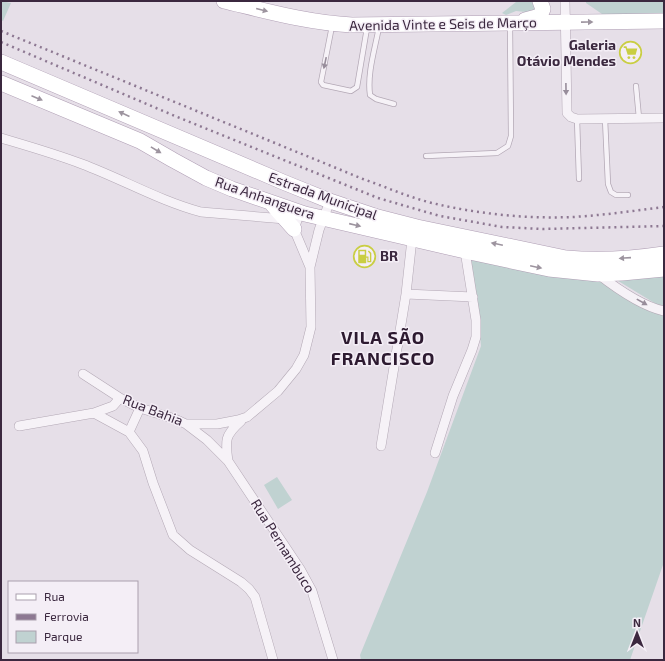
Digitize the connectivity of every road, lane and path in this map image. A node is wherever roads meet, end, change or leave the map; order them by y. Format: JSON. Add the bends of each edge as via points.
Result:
{"nodes":[{"id":1,"x":224,"y":1,"type":"edge"},
{"id":2,"x":540,"y":1,"type":"edge"},
{"id":3,"x":565,"y":1,"type":"edge"},
{"id":4,"x":664,"y":21,"type":"edge"},
{"id":5,"x":565,"y":22,"type":"junction"},
{"id":6,"x":510,"y":23,"type":"junction"},
{"id":7,"x":333,"y":25,"type":"junction"},
{"id":8,"x":373,"y":26,"type":"junction"},
{"id":9,"x":1,"y":62,"type":"edge"},
{"id":10,"x":1,"y":83,"type":"edge"},
{"id":11,"x":636,"y":86,"type":"dead end"},
{"id":12,"x":394,"y":104,"type":"dead end"},
{"id":13,"x":639,"y":118,"type":"junction"},
{"id":14,"x":664,"y":118,"type":"edge"},
{"id":15,"x":577,"y":119,"type":"junction"},
{"id":16,"x":605,"y":119,"type":"junction"},
{"id":17,"x":144,"y":123,"type":"junction"},
{"id":18,"x":1,"y":138,"type":"edge"},
{"id":19,"x":426,"y":156,"type":"dead end"},
{"id":20,"x":240,"y":170,"type":"junction"},
{"id":21,"x":579,"y":179,"type":"dead end"},
{"id":22,"x":283,"y":182,"type":"junction"},
{"id":23,"x":232,"y":189,"type":"junction"},
{"id":24,"x":628,"y":195,"type":"dead end"},
{"id":25,"x":326,"y":200,"type":"junction"},
{"id":26,"x":270,"y":202,"type":"junction"},
{"id":27,"x":302,"y":213,"type":"junction"},
{"id":28,"x":324,"y":218,"type":"junction"},
{"id":29,"x":290,"y":224,"type":"junction"},
{"id":30,"x":412,"y":239,"type":"junction"},
{"id":31,"x":465,"y":251,"type":"junction"},
{"id":32,"x":664,"y":254,"type":"edge"},
{"id":33,"x":310,"y":267,"type":"junction"},
{"id":34,"x":664,"y":269,"type":"edge"},
{"id":35,"x":598,"y":274,"type":"junction"},
{"id":36,"x":406,"y":294,"type":"junction"},
{"id":37,"x":473,"y":297,"type":"junction"},
{"id":38,"x":664,"y":312,"type":"edge"},
{"id":39,"x":83,"y":374,"type":"dead end"},
{"id":40,"x":120,"y":398,"type":"junction"},
{"id":41,"x":140,"y":408,"type":"junction"},
{"id":42,"x":94,"y":413,"type":"junction"},
{"id":43,"x":247,"y":416,"type":"junction"},
{"id":44,"x":186,"y":424,"type":"junction"},
{"id":45,"x":18,"y":426,"type":"dead end"},
{"id":46,"x":129,"y":432,"type":"junction"},
{"id":47,"x":381,"y":446,"type":"dead end"},
{"id":48,"x":435,"y":452,"type":"dead end"},
{"id":49,"x":228,"y":461,"type":"junction"},
{"id":50,"x":273,"y":660,"type":"edge"},
{"id":51,"x":333,"y":660,"type":"edge"}],
"edges":[{"from":1,"to":7,"type":"main road","name":"Avenida Vinte e Seis de Março","one_way":true},
{"from":2,"to":6,"type":"main road","via":[[543,9],[540,16]]},
{"from":3,"to":5,"type":"street"},
{"from":5,"to":4,"type":"main road","name":"Avenida Vinte e Seis de Março","one_way":true},
{"from":5,"to":6,"type":"main road","name":"Avenida Vinte e Seis de Março"},
{"from":5,"to":15,"type":"street","one_way":true,"via":[[566,109],[571,117]]},
{"from":6,"to":8,"type":"main road","name":"Avenida Vinte e Seis de Março"},
{"from":6,"to":19,"type":"lane","via":[[511,136],[508,146],[497,153]]},
{"from":7,"to":8,"type":"main road","name":"Avenida Vinte e Seis de Março"},
{"from":7,"to":8,"type":"lane","one_way":true,"via":[[321,82],[323,85],[351,91],[357,87]]},
{"from":8,"to":12,"type":"lane","via":[[368,85],[370,95]]},
{"from":17,"to":9,"type":"main road","name":"Estrada Municipal","one_way":true},
{"from":10,"to":23,"type":"main road","name":"Rua Anhanguera","one_way":true,"via":[[140,141],[206,178]]},
{"from":11,"to":13,"type":"lane"},
{"from":13,"to":14,"type":"street"},
{"from":13,"to":16,"type":"street"},
{"from":15,"to":16,"type":"street"},
{"from":15,"to":21,"type":"lane"},
{"from":16,"to":24,"type":"lane","via":[[611,192]]},
{"from":17,"to":20,"type":"main road","via":[[160,135]]},
{"from":17,"to":22,"type":"main road","name":"Estrada Municipal"},
{"from":18,"to":29,"type":"street","via":[[82,163],[189,209]]},
{"from":20,"to":22,"type":"main road","via":[[269,181]]},
{"from":20,"to":23,"type":"main road"},
{"from":22,"to":25,"type":"main road","name":"Estrada Municipal"},
{"from":23,"to":26,"type":"main road","name":"Rua Anhanguera"},
{"from":25,"to":27,"type":"main road","via":[[313,212]]},
{"from":25,"to":28,"type":"street"},
{"from":32,"to":25,"type":"main road","name":"Estrada Municipal","one_way":true,"via":[[588,260],[566,258],[418,227]]},
{"from":26,"to":27,"type":"main road","name":"Rua Anhanguera"},
{"from":26,"to":29,"type":"main road"},
{"from":27,"to":28,"type":"main road","name":"Rua Anhanguera"},
{"from":27,"to":29,"type":"street"},
{"from":28,"to":30,"type":"main road","name":"Rua Anhanguera","one_way":true},
{"from":28,"to":33,"type":"street"},
{"from":29,"to":33,"type":"street"},
{"from":30,"to":31,"type":"main road","name":"Rua Anhanguera"},
{"from":30,"to":36,"type":"street"},
{"from":31,"to":35,"type":"main road","name":"Rua Anhanguera","one_way":true,"via":[[549,269]]},
{"from":31,"to":37,"type":"street"},
{"from":33,"to":43,"type":"street","name":"Rua Bahia","via":[[311,327],[304,356],[278,392]]},
{"from":34,"to":35,"type":"main road","name":"Rua Anhanguera"},
{"from":35,"to":38,"type":"street","one_way":true,"via":[[612,285]]},
{"from":36,"to":37,"type":"street"},
{"from":36,"to":47,"type":"street"},
{"from":37,"to":48,"type":"street","via":[[476,320],[474,344],[453,396]]},
{"from":39,"to":40,"type":"street","name":"Rua Bahia"},
{"from":40,"to":41,"type":"street","name":"Rua Bahia"},
{"from":40,"to":42,"type":"street","via":[[113,406]]},
{"from":41,"to":44,"type":"street","name":"Rua Bahia"},
{"from":41,"to":46,"type":"street"},
{"from":42,"to":45,"type":"street"},
{"from":42,"to":46,"type":"street"},
{"from":43,"to":44,"type":"street","name":"Rua Bahia","via":[[217,424]]},
{"from":43,"to":49,"type":"street","via":[[232,428],[228,435]]},
{"from":44,"to":49,"type":"street","name":"Rua Pernambuco"},
{"from":46,"to":50,"type":"street","via":[[143,451],[173,535],[190,550],[241,582],[255,597]]},
{"from":49,"to":51,"type":"street","name":"Rua Pernambuco","via":[[312,591]]}]}
